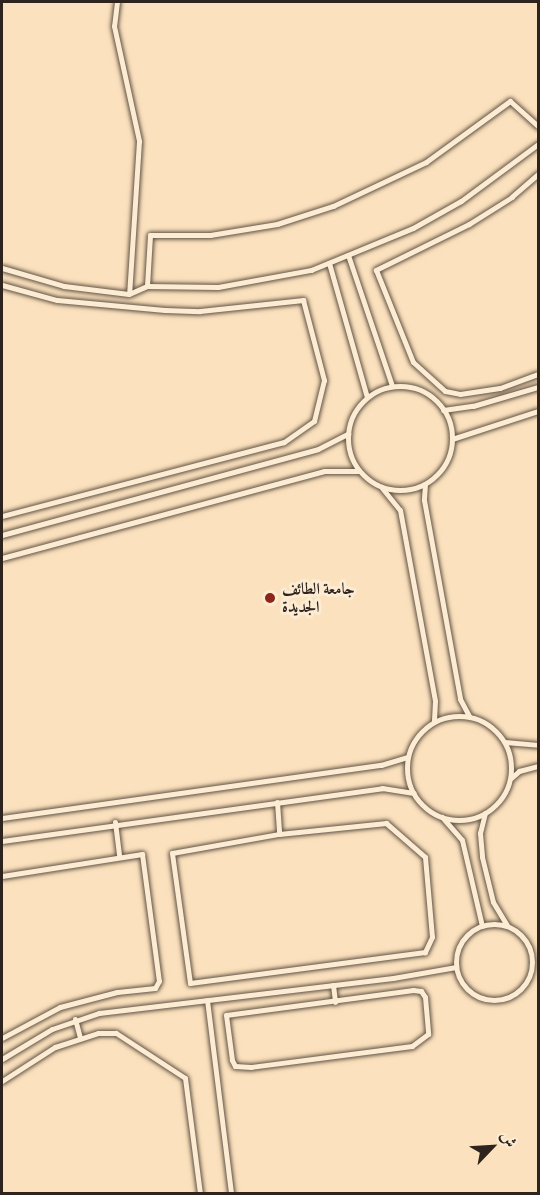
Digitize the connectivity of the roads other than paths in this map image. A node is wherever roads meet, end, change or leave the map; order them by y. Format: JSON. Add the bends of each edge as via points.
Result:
{"nodes":[{"id":1,"x":117,"y":2,"type":"edge"},
{"id":2,"x":538,"y":126,"type":"edge"},
{"id":3,"x":538,"y":144,"type":"edge"},
{"id":4,"x":538,"y":174,"type":"edge"},
{"id":5,"x":348,"y":255,"type":"junction"},
{"id":6,"x":329,"y":263,"type":"junction"},
{"id":7,"x":2,"y":268,"type":"edge"},
{"id":8,"x":2,"y":285,"type":"edge"},
{"id":9,"x":147,"y":286,"type":"junction"},
{"id":10,"x":129,"y":294,"type":"junction"},
{"id":11,"x":538,"y":374,"type":"edge"},
{"id":12,"x":392,"y":386,"type":"junction"},
{"id":13,"x":538,"y":387,"type":"edge"},
{"id":14,"x":367,"y":397,"type":"junction"},
{"id":15,"x":443,"y":410,"type":"junction"},
{"id":16,"x":538,"y":411,"type":"edge"},
{"id":17,"x":348,"y":434,"type":"junction"},
{"id":18,"x":452,"y":439,"type":"junction"},
{"id":19,"x":359,"y":471,"type":"junction"},
{"id":20,"x":425,"y":484,"type":"junction"},
{"id":21,"x":381,"y":487,"type":"junction"},
{"id":22,"x":2,"y":516,"type":"edge"},
{"id":23,"x":2,"y":534,"type":"edge"},
{"id":24,"x":2,"y":558,"type":"edge"},
{"id":25,"x":470,"y":716,"type":"junction"},
{"id":26,"x":434,"y":722,"type":"junction"},
{"id":27,"x":505,"y":742,"type":"junction"},
{"id":28,"x":538,"y":745,"type":"edge"},
{"id":29,"x":408,"y":757,"type":"junction"},
{"id":30,"x":538,"y":766,"type":"edge"},
{"id":31,"x":511,"y":778,"type":"junction"},
{"id":32,"x":414,"y":793,"type":"junction"},
{"id":33,"x":277,"y":802,"type":"junction"},
{"id":34,"x":485,"y":813,"type":"junction"},
{"id":35,"x":441,"y":816,"type":"junction"},
{"id":36,"x":2,"y":818,"type":"edge"},
{"id":37,"x":115,"y":822,"type":"junction"},
{"id":38,"x":279,"y":834,"type":"junction"},
{"id":39,"x":2,"y":841,"type":"edge"},
{"id":40,"x":119,"y":856,"type":"junction"},
{"id":41,"x":2,"y":876,"type":"edge"},
{"id":42,"x":482,"y":926,"type":"junction"},
{"id":43,"x":508,"y":927,"type":"junction"},
{"id":44,"x":535,"y":959,"type":"edge"},
{"id":45,"x":456,"y":967,"type":"junction"},
{"id":46,"x":333,"y":985,"type":"junction"},
{"id":47,"x":207,"y":1000,"type":"junction"},
{"id":48,"x":335,"y":1002,"type":"junction"},
{"id":49,"x":75,"y":1019,"type":"junction"},
{"id":50,"x":2,"y":1038,"type":"edge"},
{"id":51,"x":80,"y":1038,"type":"junction"},
{"id":52,"x":2,"y":1059,"type":"edge"},
{"id":53,"x":2,"y":1081,"type":"edge"},
{"id":54,"x":200,"y":1194,"type":"edge"},
{"id":55,"x":231,"y":1194,"type":"edge"}],
"edges":[{"from":1,"to":10,"type":"lane","via":[[114,26],[139,141]]},
{"from":2,"to":9,"type":"lane","via":[[510,101],[426,162],[333,206],[277,224],[210,235],[150,235]]},
{"from":3,"to":5,"type":"lane","via":[[461,201]]},
{"from":4,"to":11,"type":"lane","via":[[512,197],[469,224],[376,270],[413,362],[445,391],[460,394],[501,388]]},
{"from":5,"to":6,"type":"lane"},
{"from":5,"to":12,"type":"lane"},
{"from":6,"to":9,"type":"lane","via":[[218,287]]},
{"from":6,"to":14,"type":"lane"},
{"from":7,"to":10,"type":"lane","via":[[64,286]]},
{"from":8,"to":22,"type":"lane","via":[[57,300],[155,309],[200,311],[303,300],[324,380],[314,421],[284,442]]},
{"from":9,"to":10,"type":"lane"},
{"from":12,"to":14,"type":"lane"},
{"from":12,"to":15,"type":"lane","via":[[418,389]]},
{"from":13,"to":15,"type":"lane","via":[[473,406]]},
{"from":14,"to":17,"type":"lane","via":[[355,411]]},
{"from":15,"to":18,"type":"lane"},
{"from":16,"to":18,"type":"lane"},
{"from":17,"to":19,"type":"lane","via":[[351,455]]},
{"from":17,"to":23,"type":"lane","via":[[318,449]]},
{"from":18,"to":20,"type":"lane","via":[[444,465]]},
{"from":19,"to":21,"type":"lane"},
{"from":19,"to":24,"type":"lane","via":[[324,471]]},
{"from":20,"to":21,"type":"lane","via":[[408,490]]},
{"from":20,"to":25,"type":"lane","via":[[424,500],[460,699]]},
{"from":21,"to":26,"type":"lane","via":[[400,510],[435,701]]},
{"from":25,"to":26,"type":"lane"},
{"from":25,"to":27,"type":"lane","via":[[494,728]]},
{"from":26,"to":29,"type":"lane","via":[[420,733]]},
{"from":27,"to":28,"type":"lane"},
{"from":27,"to":31,"type":"lane"},
{"from":29,"to":32,"type":"lane"},
{"from":29,"to":36,"type":"lane","via":[[388,764]]},
{"from":30,"to":31,"type":"lane","via":[[519,771]]},
{"from":31,"to":34,"type":"lane","via":[[499,802]]},
{"from":32,"to":33,"type":"lane","via":[[382,788]]},
{"from":32,"to":35,"type":"lane","via":[[425,807]]},
{"from":33,"to":37,"type":"lane"},
{"from":33,"to":38,"type":"lane"},
{"from":34,"to":35,"type":"lane","via":[[459,820]]},
{"from":34,"to":43,"type":"lane","via":[[480,833],[482,857],[493,902]]},
{"from":35,"to":42,"type":"lane","via":[[462,840]]},
{"from":37,"to":39,"type":"lane"},
{"from":37,"to":40,"type":"lane"},
{"from":38,"to":38,"type":"lane","via":[[386,823],[425,857],[432,937],[425,951],[190,983],[172,853]]},
{"from":40,"to":41,"type":"lane"},
{"from":40,"to":50,"type":"lane","via":[[142,854],[159,981],[155,988],[117,992],[60,1007]]},
{"from":42,"to":43,"type":"lane"},
{"from":42,"to":45,"type":"lane","via":[[461,942]]},
{"from":43,"to":44,"type":"lane","via":[[524,938]]},
{"from":44,"to":45,"type":"lane","via":[[523,987],[500,1000],[487,1000],[469,991]]},
{"from":45,"to":46,"type":"lane"},
{"from":46,"to":47,"type":"lane"},
{"from":46,"to":48,"type":"lane"},
{"from":47,"to":49,"type":"lane","via":[[132,1007]]},
{"from":47,"to":55,"type":"lane"},
{"from":48,"to":48,"type":"lane","via":[[421,991],[428,1034],[412,1046],[235,1066],[226,1015]]},
{"from":49,"to":51,"type":"lane"},
{"from":49,"to":52,"type":"lane"},
{"from":51,"to":53,"type":"lane","via":[[55,1047]]},
{"from":51,"to":54,"type":"lane","via":[[116,1033],[185,1078]]}]}
